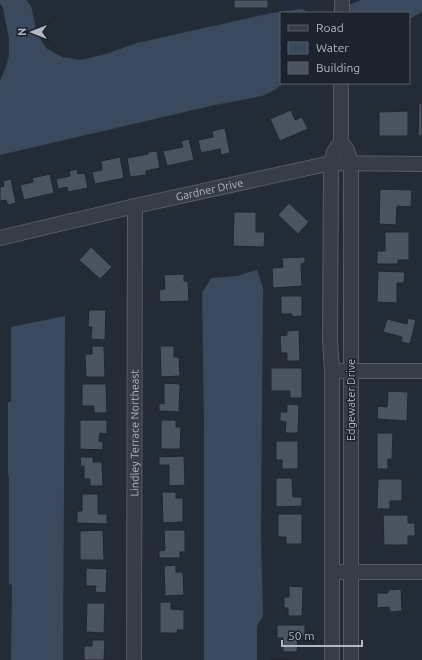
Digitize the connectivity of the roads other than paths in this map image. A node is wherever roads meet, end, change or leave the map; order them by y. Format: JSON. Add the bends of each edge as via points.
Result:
{"nodes":[{"id":1,"x":341,"y":84,"type":"edge"},
{"id":2,"x":340,"y":142,"type":"junction"},
{"id":3,"x":331,"y":163,"type":"junction"},
{"id":4,"x":351,"y":163,"type":"junction"},
{"id":5,"x":422,"y":164,"type":"edge"},
{"id":6,"x":135,"y":206,"type":"junction"},
{"id":7,"x":0,"y":238,"type":"edge"},
{"id":8,"x":332,"y":371,"type":"junction"},
{"id":9,"x":351,"y":371,"type":"junction"},
{"id":10,"x":422,"y":371,"type":"edge"},
{"id":11,"x":332,"y":572,"type":"junction"},
{"id":12,"x":351,"y":572,"type":"junction"},
{"id":13,"x":422,"y":572,"type":"edge"},
{"id":14,"x":134,"y":660,"type":"edge"},
{"id":15,"x":332,"y":660,"type":"edge"},
{"id":16,"x":351,"y":660,"type":"edge"}],
"edges":[{"from":1,"to":2,"type":"street","name":"Edgewater Drive"},
{"from":2,"to":3,"type":"street","name":"Edgewater Drive"},
{"from":2,"to":4,"type":"street","name":"Edgewater Drive","via":[[347,150]]},
{"from":3,"to":4,"type":"street","name":"Gardner Drive"},
{"from":3,"to":6,"type":"street","name":"Gardner Drive"},
{"from":3,"to":8,"type":"street","name":"Edgewater Drive"},
{"from":4,"to":5,"type":"street","name":"Gardner Drive"},
{"from":4,"to":9,"type":"street","name":"Edgewater Drive"},
{"from":6,"to":7,"type":"street","name":"Gardner Drive"},
{"from":6,"to":14,"type":"street","name":"Lindley Terrace Northeast"},
{"from":8,"to":9,"type":"street"},
{"from":8,"to":11,"type":"street","name":"Edgewater Drive"},
{"from":9,"to":10,"type":"street"},
{"from":9,"to":12,"type":"street","name":"Edgewater Drive"},
{"from":11,"to":12,"type":"street"},
{"from":11,"to":15,"type":"street","name":"Edgewater Drive"},
{"from":12,"to":13,"type":"street"},
{"from":12,"to":16,"type":"street","name":"Edgewater Drive"}]}
